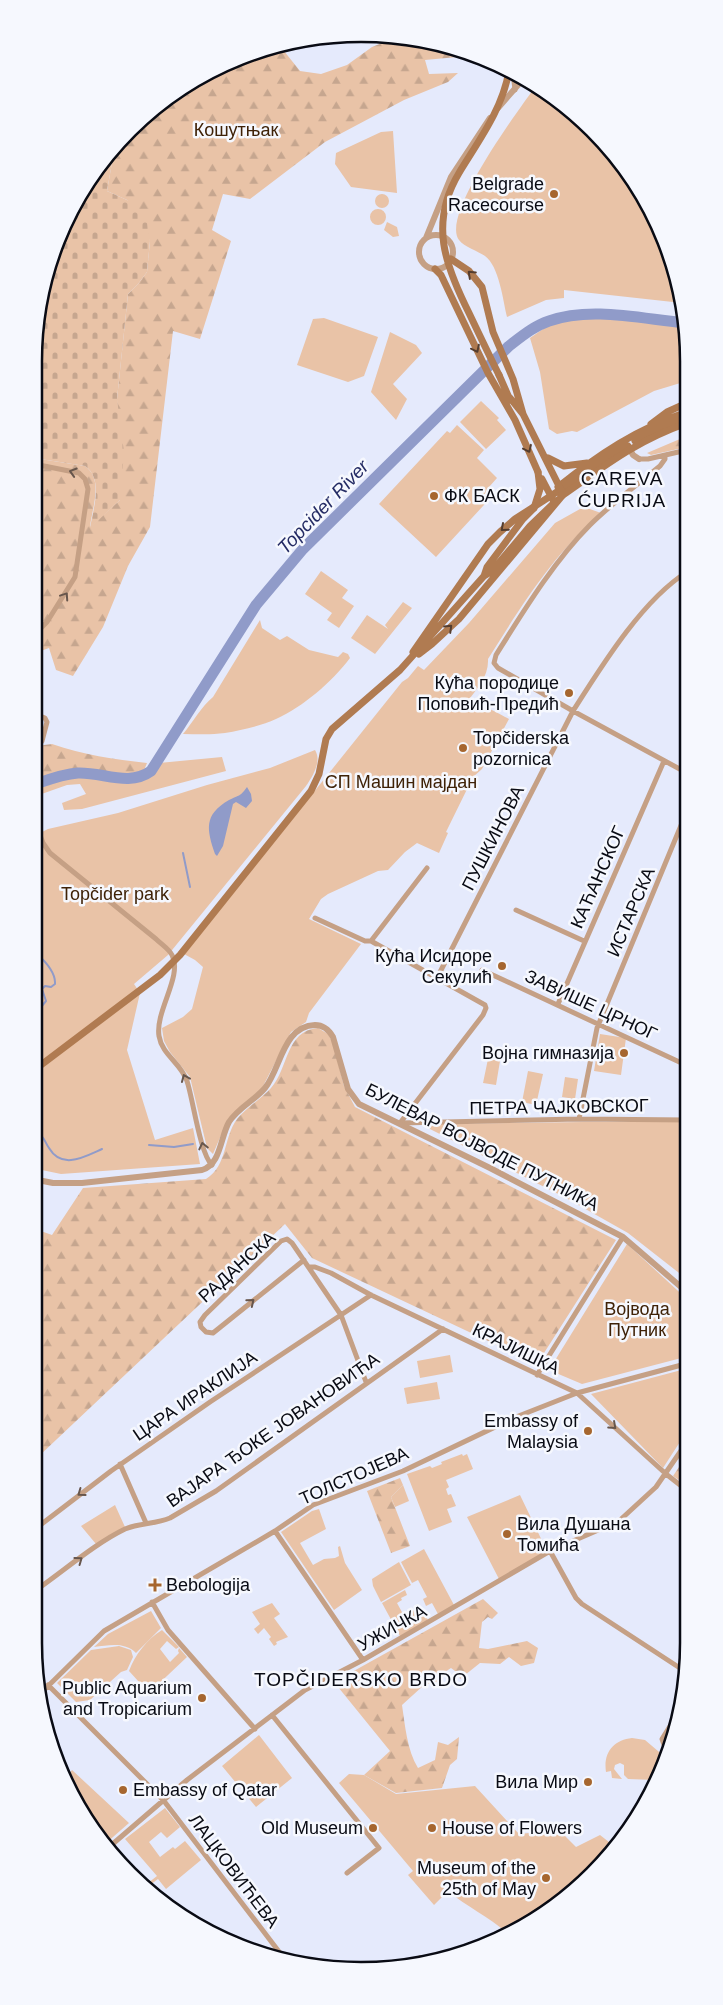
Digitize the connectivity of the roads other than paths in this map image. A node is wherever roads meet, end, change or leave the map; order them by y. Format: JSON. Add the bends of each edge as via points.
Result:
{"nodes":[{"id":1,"x":508,"y":78,"type":"edge"},
{"id":2,"x":514,"y":81,"type":"edge"},
{"id":3,"x":519,"y":84,"type":"edge"},
{"id":4,"x":515,"y":90,"type":"junction"},
{"id":5,"x":439,"y":204,"type":"junction"},
{"id":6,"x":443,"y":236,"type":"junction"},
{"id":7,"x":426,"y":238,"type":"junction"},
{"id":8,"x":451,"y":259,"type":"junction"},
{"id":9,"x":435,"y":268,"type":"junction"},
{"id":10,"x":510,"y":398,"type":"junction"},
{"id":11,"x":680,"y":406,"type":"edge"},
{"id":12,"x":523,"y":414,"type":"junction"},
{"id":13,"x":680,"y":415,"type":"edge"},
{"id":14,"x":515,"y":420,"type":"junction"},
{"id":15,"x":680,"y":420,"type":"edge"},
{"id":16,"x":680,"y":426,"type":"edge"},
{"id":17,"x":645,"y":429,"type":"junction"},
{"id":18,"x":636,"y":442,"type":"joint"},
{"id":19,"x":628,"y":446,"type":"junction"},
{"id":20,"x":680,"y":452,"type":"edge"},
{"id":21,"x":665,"y":455,"type":"junction"},
{"id":22,"x":546,"y":457,"type":"junction"},
{"id":23,"x":640,"y":459,"type":"joint"},
{"id":24,"x":590,"y":462,"type":"junction"},
{"id":25,"x":42,"y":466,"type":"edge"},
{"id":26,"x":538,"y":472,"type":"junction"},
{"id":27,"x":574,"y":482,"type":"junction"},
{"id":28,"x":559,"y":486,"type":"junction"},
{"id":29,"x":550,"y":494,"type":"junction"},
{"id":30,"x":563,"y":495,"type":"junction"},
{"id":31,"x":554,"y":502,"type":"junction"},
{"id":32,"x":534,"y":508,"type":"junction"},
{"id":33,"x":484,"y":576,"type":"junction"},
{"id":34,"x":680,"y":577,"type":"edge"},
{"id":35,"x":42,"y":627,"type":"edge"},
{"id":36,"x":411,"y":658,"type":"junction"},
{"id":37,"x":573,"y":712,"type":"junction"},
{"id":38,"x":42,"y":717,"type":"edge"},
{"id":39,"x":42,"y":741,"type":"edge"},
{"id":40,"x":664,"y":761,"type":"junction"},
{"id":41,"x":680,"y":769,"type":"edge"},
{"id":42,"x":680,"y":829,"type":"edge"},
{"id":43,"x":42,"y":840,"type":"edge"},
{"id":44,"x":427,"y":868,"type":"dead end"},
{"id":45,"x":516,"y":910,"type":"dead end"},
{"id":46,"x":315,"y":918,"type":"dead end"},
{"id":47,"x":371,"y":941,"type":"junction"},
{"id":48,"x":584,"y":942,"type":"junction"},
{"id":49,"x":174,"y":961,"type":"junction"},
{"id":50,"x":482,"y":970,"type":"dead end"},
{"id":51,"x":437,"y":978,"type":"junction"},
{"id":52,"x":558,"y":1004,"type":"junction"},
{"id":53,"x":599,"y":1023,"type":"junction"},
{"id":54,"x":680,"y":1062,"type":"edge"},
{"id":55,"x":42,"y":1064,"type":"edge"},
{"id":56,"x":579,"y":1119,"type":"junction"},
{"id":57,"x":680,"y":1120,"type":"edge"},
{"id":58,"x":400,"y":1123,"type":"junction"},
{"id":59,"x":212,"y":1164,"type":"junction"},
{"id":60,"x":42,"y":1181,"type":"edge"},
{"id":61,"x":623,"y":1237,"type":"junction"},
{"id":62,"x":304,"y":1260,"type":"junction"},
{"id":63,"x":309,"y":1268,"type":"junction"},
{"id":64,"x":680,"y":1286,"type":"edge"},
{"id":65,"x":371,"y":1295,"type":"junction"},
{"id":66,"x":341,"y":1315,"type":"junction"},
{"id":67,"x":443,"y":1329,"type":"junction"},
{"id":68,"x":680,"y":1365,"type":"edge"},
{"id":69,"x":537,"y":1375,"type":"junction"},
{"id":70,"x":366,"y":1382,"type":"junction"},
{"id":71,"x":577,"y":1393,"type":"junction"},
{"id":72,"x":680,"y":1453,"type":"edge"},
{"id":73,"x":120,"y":1464,"type":"junction"},
{"id":74,"x":666,"y":1474,"type":"junction"},
{"id":75,"x":680,"y":1485,"type":"edge"},
{"id":76,"x":146,"y":1523,"type":"junction"},
{"id":77,"x":42,"y":1524,"type":"edge"},
{"id":78,"x":275,"y":1531,"type":"junction"},
{"id":79,"x":550,"y":1551,"type":"junction"},
{"id":80,"x":42,"y":1587,"type":"edge"},
{"id":81,"x":152,"y":1602,"type":"junction"},
{"id":82,"x":363,"y":1660,"type":"junction"},
{"id":83,"x":680,"y":1668,"type":"edge"},
{"id":84,"x":48,"y":1685,"type":"junction"},
{"id":85,"x":46,"y":1688,"type":"edge"},
{"id":86,"x":272,"y":1715,"type":"junction"},
{"id":87,"x":670,"y":1726,"type":"edge"},
{"id":88,"x":255,"y":1728,"type":"junction"},
{"id":89,"x":664,"y":1745,"type":"edge"},
{"id":90,"x":164,"y":1801,"type":"junction"},
{"id":91,"x":113,"y":1844,"type":"edge"},
{"id":92,"x":347,"y":1873,"type":"dead end"},
{"id":93,"x":278,"y":1952,"type":"edge"}],
"edges":[{"from":1,"to":10,"type":"main road","bridge":true,"via":[[493,117],[450,189],[442,232],[450,272]]},
{"from":2,"to":4,"type":"street"},
{"from":3,"to":4,"type":"street"},
{"from":4,"to":5,"type":"street","via":[[495,110],[468,149]]},
{"from":5,"to":6,"type":"street","via":[[437,224]]},
{"from":5,"to":7,"type":"street"},
{"from":6,"to":7,"type":"street"},
{"from":6,"to":8,"type":"street","via":[[451,244]]},
{"from":7,"to":9,"type":"street","via":[[420,246],[420,256],[424,264]]},
{"from":8,"to":9,"type":"street","via":[[444,267]]},
{"from":12,"to":8,"type":"main road","one_way":true,"via":[[513,379],[493,332],[479,282]]},
{"from":9,"to":14,"type":"main road","one_way":true},
{"from":10,"to":12,"type":"main road"},
{"from":10,"to":14,"type":"main road"},
{"from":11,"to":17,"type":"main road"},
{"from":12,"to":22,"type":"main road"},
{"from":13,"to":17,"type":"main road"},
{"from":14,"to":26,"type":"main road","one_way":true},
{"from":15,"to":18,"type":"main road"},
{"from":16,"to":30,"type":"main road","bridge":true,"via":[[628,449]]},
{"from":17,"to":24,"type":"main road"},
{"from":18,"to":19,"type":"street"},
{"from":19,"to":23,"type":"street"},
{"from":19,"to":27,"type":"main road"},
{"from":20,"to":21,"type":"street"},
{"from":21,"to":23,"type":"street"},
{"from":21,"to":37,"type":"street","via":[[660,466],[590,525],[535,593],[496,655],[494,663],[498,668]]},
{"from":22,"to":24,"type":"main road","via":[[566,467]]},
{"from":22,"to":28,"type":"main road"},
{"from":24,"to":28,"type":"main road"},
{"from":35,"to":25,"type":"street","one_way":true,"via":[[75,577],[88,489],[79,473]]},
{"from":26,"to":29,"type":"main road","bridge":true},
{"from":26,"to":32,"type":"main road","bridge":true,"via":[[540,489]]},
{"from":36,"to":27,"type":"main road","one_way":true,"via":[[459,619]]},
{"from":27,"to":36,"type":"main road","one_way":true,"via":[[523,514],[495,537]]},
{"from":28,"to":29,"type":"main road","bridge":true},
{"from":28,"to":30,"type":"main road","bridge":true},
{"from":29,"to":31,"type":"main road","bridge":true},
{"from":29,"to":32,"type":"main road","bridge":true},
{"from":30,"to":31,"type":"main road","bridge":true},
{"from":31,"to":33,"type":"main road"},
{"from":32,"to":33,"type":"main road","via":[[487,567]]},
{"from":33,"to":36,"type":"main road"},
{"from":34,"to":37,"type":"street","name":"ПУШКИНОВА","via":[[622,638]]},
{"from":36,"to":49,"type":"main road","via":[[328,734],[319,774],[311,791]]},
{"from":37,"to":40,"type":"street"},
{"from":37,"to":51,"type":"street","name":"ПУШКИНОВА"},
{"from":38,"to":39,"type":"street","via":[[47,722]]},
{"from":40,"to":41,"type":"street"},
{"from":40,"to":48,"type":"street","name":"КАЋАНСКОГ"},
{"from":42,"to":53,"type":"street","name":"ИСТАРСКА"},
{"from":43,"to":49,"type":"street","via":[[50,853],[156,939],[170,952]]},
{"from":44,"to":47,"type":"street"},
{"from":45,"to":48,"type":"street"},
{"from":46,"to":47,"type":"street"},
{"from":47,"to":51,"type":"street"},
{"from":48,"to":52,"type":"street","name":"КАЋАНСКОГ"},
{"from":49,"to":55,"type":"main road","via":[[154,980]]},
{"from":59,"to":49,"type":"street","one_way":true,"via":[[205,1153],[187,1080],[180,1067],[166,1054],[159,1038]]},
{"from":50,"to":52,"type":"street","name":"ЗАВИШЕ ЦРНОГ"},
{"from":51,"to":58,"type":"street","via":[[482,1002],[486,1008]]},
{"from":52,"to":53,"type":"street","name":"ЗАВИШЕ ЦРНОГ"},
{"from":53,"to":54,"type":"street","name":"ЗАВИШЕ ЦРНОГ"},
{"from":53,"to":56,"type":"street","name":"ИСТАРСКА"},
{"from":56,"to":57,"type":"street","name":"ПЕТРА ЧАЈКОВСКОГ"},
{"from":56,"to":58,"type":"street","name":"ПЕТРА ЧАЈКОВСКОГ"},
{"from":58,"to":59,"type":"street","name":"БУЛЕВАР ВОЈВОДЕ ПУТНИКА","via":[[355,1100],[348,1089],[330,1033],[322,1026],[309,1026],[292,1036],[265,1087],[230,1121]]},
{"from":58,"to":61,"type":"street","name":"БУЛЕВАР ВОЈВОДЕ ПУТНИКА"},
{"from":59,"to":60,"type":"street","via":[[202,1170],[82,1183]]},
{"from":61,"to":64,"type":"street","name":"БУЛЕВАР ВОЈВОДЕ ПУТНИКА"},
{"from":61,"to":69,"type":"street"},
{"from":62,"to":62,"type":"street","name":"РАДАНСКА","one_way":true,"via":[[287,1239],[281,1242],[201,1320],[201,1327],[213,1333]]},
{"from":62,"to":63,"type":"street","name":"РАДАНСКА"},
{"from":63,"to":65,"type":"street","name":"КРАЈИШКА","via":[[330,1273]]},
{"from":63,"to":66,"type":"street","name":"РАДАНСКА"},
{"from":65,"to":66,"type":"street","name":"ЦАРА ИРАКЛИЈА"},
{"from":65,"to":67,"type":"street","name":"КРАЈИШКА"},
{"from":66,"to":70,"type":"street","name":"РАДАНСКА"},
{"from":66,"to":73,"type":"street","name":"ЦАРА ИРАКЛИЈА"},
{"from":67,"to":69,"type":"street","name":"КРАЈИШКА"},
{"from":67,"to":70,"type":"street","name":"ВАЈАРА ЂОКЕ ЈОВАНОВИЋА"},
{"from":68,"to":71,"type":"street","name":"ТОЛСТОЈЕВА"},
{"from":69,"to":71,"type":"street","name":"КРАЈИШКА"},
{"from":70,"to":76,"type":"street","name":"ВАЈАРА ЂОКЕ ЈОВАНОВИЋА","via":[[216,1491],[162,1522]]},
{"from":71,"to":74,"type":"street","name":"КРАЈИШКА","one_way":true},
{"from":71,"to":78,"type":"street","name":"ТОЛСТОЈЕВА","via":[[403,1471],[314,1505]]},
{"from":72,"to":74,"type":"street","name":"УЖИЧКА"},
{"from":73,"to":76,"type":"street"},
{"from":73,"to":77,"type":"street","name":"ЦАРА ИРАКЛИЈА","one_way":true},
{"from":74,"to":75,"type":"street","name":"КРАЈИШКА"},
{"from":74,"to":79,"type":"street","name":"УЖИЧКА","via":[[619,1521]]},
{"from":80,"to":76,"type":"street","name":"ВАЈАРА ЂОКЕ ЈОВАНОВИЋА","one_way":true,"via":[[114,1535]]},
{"from":78,"to":81,"type":"street","name":"ТОЛСТОЈЕВА"},
{"from":78,"to":82,"type":"street"},
{"from":79,"to":82,"type":"street","name":"УЖИЧКА"},
{"from":79,"to":83,"type":"street","via":[[582,1604]]},
{"from":81,"to":84,"type":"street","name":"ТОЛСТОЈЕВА","via":[[104,1632]]},
{"from":81,"to":88,"type":"street","via":[[168,1630]]},
{"from":82,"to":86,"type":"street","name":"УЖИЧКА","via":[[305,1690]]},
{"from":84,"to":85,"type":"street","name":"ТОЛСТОЈЕВА"},
{"from":84,"to":90,"type":"street","name":"ЛАЦКОВИЋЕВА"},
{"from":86,"to":88,"type":"street","name":"УЖИЧКА"},
{"from":86,"to":92,"type":"street","via":[[379,1848]]},
{"from":87,"to":89,"type":"street","via":[[662,1739]]},
{"from":88,"to":90,"type":"street","name":"УЖИЧКА"},
{"from":90,"to":91,"type":"street","name":"УЖИЧКА"},
{"from":90,"to":93,"type":"street","name":"ЛАЦКОВИЋЕВА"}]}
